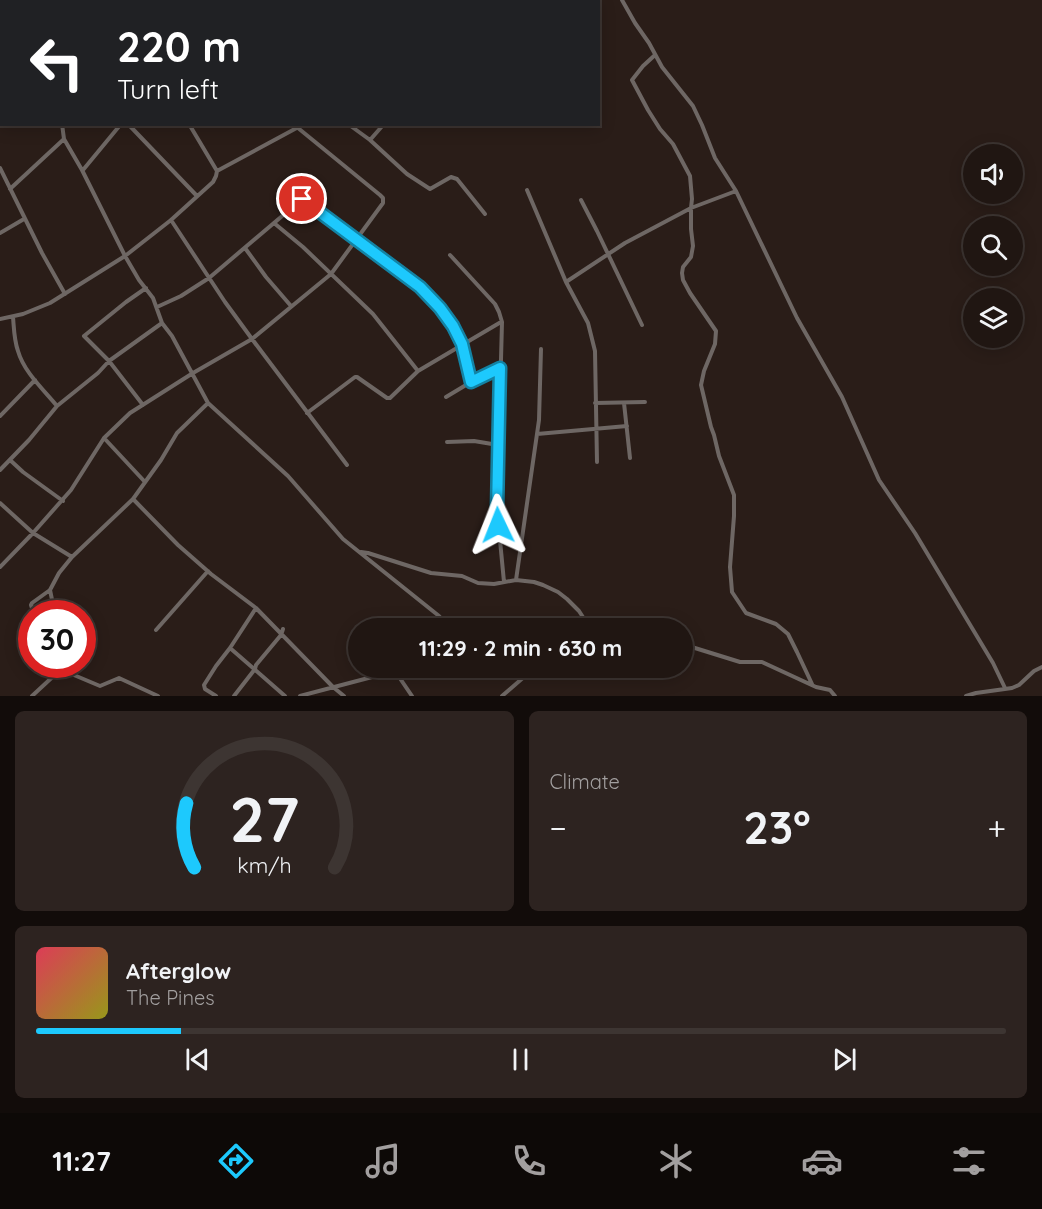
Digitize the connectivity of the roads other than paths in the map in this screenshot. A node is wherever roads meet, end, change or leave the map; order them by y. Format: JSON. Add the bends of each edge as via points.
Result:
{"nodes":[{"id":1,"x":622,"y":0,"type":"edge"},
{"id":2,"x":655,"y":55,"type":"junction"},
{"id":3,"x":62,"y":126,"type":"edge"},
{"id":4,"x":119,"y":126,"type":"edge"},
{"id":5,"x":130,"y":126,"type":"edge"},
{"id":6,"x":190,"y":126,"type":"edge"},
{"id":7,"x":302,"y":126,"type":"edge"},
{"id":8,"x":351,"y":126,"type":"edge"},
{"id":9,"x":382,"y":126,"type":"edge"},
{"id":10,"x":298,"y":129,"type":"junction"},
{"id":11,"x":64,"y":139,"type":"junction"},
{"id":12,"x":370,"y":140,"type":"junction"},
{"id":13,"x":0,"y":168,"type":"edge"},
{"id":14,"x":82,"y":170,"type":"junction"},
{"id":15,"x":217,"y":171,"type":"junction"},
{"id":16,"x":320,"y":184,"type":"dead end"},
{"id":17,"x":9,"y":189,"type":"junction"},
{"id":18,"x":527,"y":190,"type":"dead end"},
{"id":19,"x":736,"y":191,"type":"junction"},
{"id":20,"x":197,"y":196,"type":"junction"},
{"id":21,"x":302,"y":199,"type":"junction"},
{"id":22,"x":581,"y":200,"type":"dead end"},
{"id":23,"x":691,"y":208,"type":"junction"},
{"id":24,"x":485,"y":214,"type":"dead end"},
{"id":25,"x":24,"y":219,"type":"junction"},
{"id":26,"x":171,"y":220,"type":"junction"},
{"id":27,"x":274,"y":223,"type":"junction"},
{"id":28,"x":0,"y":233,"type":"edge"},
{"id":29,"x":356,"y":240,"type":"junction"},
{"id":30,"x":245,"y":248,"type":"junction"},
{"id":31,"x":450,"y":255,"type":"dead end"},
{"id":32,"x":607,"y":255,"type":"junction"},
{"id":33,"x":125,"y":256,"type":"junction"},
{"id":34,"x":331,"y":274,"type":"junction"},
{"id":35,"x":209,"y":278,"type":"junction"},
{"id":36,"x":566,"y":282,"type":"junction"},
{"id":37,"x":146,"y":288,"type":"junction"},
{"id":38,"x":65,"y":294,"type":"junction"},
{"id":39,"x":291,"y":306,"type":"junction"},
{"id":40,"x":157,"y":307,"type":"junction"},
{"id":41,"x":14,"y":317,"type":"junction"},
{"id":42,"x":0,"y":319,"type":"edge"},
{"id":43,"x":502,"y":322,"type":"junction"},
{"id":44,"x":162,"y":323,"type":"junction"},
{"id":45,"x":642,"y":325,"type":"dead end"},
{"id":46,"x":252,"y":339,"type":"junction"},
{"id":47,"x":462,"y":344,"type":"junction"},
{"id":48,"x":541,"y":349,"type":"dead end"},
{"id":49,"x":110,"y":361,"type":"junction"},
{"id":50,"x":500,"y":368,"type":"junction"},
{"id":51,"x":418,"y":371,"type":"junction"},
{"id":52,"x":193,"y":373,"type":"junction"},
{"id":53,"x":35,"y":380,"type":"junction"},
{"id":54,"x":471,"y":382,"type":"junction"},
{"id":55,"x":446,"y":396,"type":"dead end"},
{"id":56,"x":645,"y":402,"type":"dead end"},
{"id":57,"x":208,"y":403,"type":"junction"},
{"id":58,"x":595,"y":403,"type":"junction"},
{"id":59,"x":624,"y":403,"type":"junction"},
{"id":60,"x":143,"y":405,"type":"junction"},
{"id":61,"x":57,"y":406,"type":"junction"},
{"id":62,"x":307,"y":413,"type":"junction"},
{"id":63,"x":0,"y":416,"type":"edge"},
{"id":64,"x":627,"y":426,"type":"junction"},
{"id":65,"x":596,"y":429,"type":"junction"},
{"id":66,"x":537,"y":434,"type":"junction"},
{"id":67,"x":104,"y":438,"type":"junction"},
{"id":68,"x":447,"y":442,"type":"dead end"},
{"id":69,"x":498,"y":445,"type":"junction"},
{"id":70,"x":630,"y":458,"type":"dead end"},
{"id":71,"x":10,"y":460,"type":"junction"},
{"id":72,"x":597,"y":462,"type":"dead end"},
{"id":73,"x":347,"y":465,"type":"dead end"},
{"id":74,"x":0,"y":470,"type":"edge"},
{"id":75,"x":145,"y":482,"type":"junction"},
{"id":76,"x":133,"y":499,"type":"junction"},
{"id":77,"x":63,"y":501,"type":"junction"},
{"id":78,"x":0,"y":503,"type":"edge"},
{"id":79,"x":33,"y":533,"type":"junction"},
{"id":80,"x":360,"y":552,"type":"junction"},
{"id":81,"x":72,"y":557,"type":"junction"},
{"id":82,"x":0,"y":567,"type":"edge"},
{"id":83,"x":208,"y":571,"type":"junction"},
{"id":84,"x":516,"y":580,"type":"junction"},
{"id":85,"x":504,"y":582,"type":"junction"},
{"id":86,"x":50,"y":590,"type":"junction"},
{"id":87,"x":36,"y":600,"type":"edge"},
{"id":88,"x":52,"y":600,"type":"edge"},
{"id":89,"x":256,"y":608,"type":"junction"},
{"id":90,"x":441,"y":618,"type":"edge"},
{"id":91,"x":584,"y":618,"type":"edge"},
{"id":92,"x":283,"y":629,"type":"dead end"},
{"id":93,"x":156,"y":630,"type":"dead end"},
{"id":94,"x":281,"y":635,"type":"junction"},
{"id":95,"x":693,"y":647,"type":"edge"},
{"id":96,"x":230,"y":648,"type":"junction"},
{"id":97,"x":1042,"y":667,"type":"edge"},
{"id":98,"x":255,"y":669,"type":"junction"},
{"id":99,"x":368,"y":678,"type":"edge"},
{"id":100,"x":400,"y":678,"type":"edge"},
{"id":101,"x":523,"y":678,"type":"edge"},
{"id":102,"x":812,"y":684,"type":"junction"},
{"id":103,"x":333,"y":687,"type":"junction"},
{"id":104,"x":1005,"y":688,"type":"junction"},
{"id":105,"x":32,"y":696,"type":"edge"},
{"id":106,"x":158,"y":696,"type":"edge"},
{"id":107,"x":216,"y":696,"type":"edge"},
{"id":108,"x":234,"y":696,"type":"edge"},
{"id":109,"x":285,"y":696,"type":"edge"},
{"id":110,"x":300,"y":696,"type":"edge"},
{"id":111,"x":344,"y":696,"type":"edge"},
{"id":112,"x":412,"y":696,"type":"edge"},
{"id":113,"x":502,"y":696,"type":"edge"},
{"id":114,"x":835,"y":696,"type":"edge"},
{"id":115,"x":966,"y":696,"type":"edge"}],
"edges":[{"from":1,"to":2,"type":"street"},
{"from":2,"to":19,"type":"street","via":[[693,106],[711,151]]},
{"from":2,"to":23,"type":"street","via":[[632,82],[690,176]]},
{"from":3,"to":11,"type":"street"},
{"from":4,"to":14,"type":"street"},
{"from":5,"to":20,"type":"street"},
{"from":6,"to":15,"type":"street"},
{"from":7,"to":10,"type":"street"},
{"from":8,"to":12,"type":"street"},
{"from":9,"to":12,"type":"street"},
{"from":10,"to":15,"type":"street"},
{"from":10,"to":29,"type":"street","via":[[383,198]]},
{"from":11,"to":14,"type":"street"},
{"from":11,"to":17,"type":"street"},
{"from":12,"to":24,"type":"street","via":[[430,189],[452,177],[457,179]]},
{"from":13,"to":17,"type":"street"},
{"from":14,"to":33,"type":"street"},
{"from":15,"to":20,"type":"street","via":[[213,182]]},
{"from":16,"to":21,"type":"street"},
{"from":17,"to":25,"type":"street"},
{"from":18,"to":36,"type":"street"},
{"from":19,"to":23,"type":"street"},
{"from":19,"to":104,"type":"street","via":[[797,318],[842,397],[879,480],[915,533]]},
{"from":20,"to":26,"type":"street"},
{"from":21,"to":27,"type":"street"},
{"from":21,"to":29,"type":"street"},
{"from":22,"to":32,"type":"street"},
{"from":23,"to":32,"type":"street"},
{"from":23,"to":102,"type":"street","via":[[693,246],[682,273],[690,293],[716,331],[701,385],[719,456],[734,495],[732,592],[746,613],[776,624],[788,634]]},
{"from":25,"to":28,"type":"street"},
{"from":25,"to":38,"type":"street"},
{"from":26,"to":33,"type":"street"},
{"from":26,"to":35,"type":"street"},
{"from":27,"to":30,"type":"street"},
{"from":27,"to":34,"type":"street"},
{"from":29,"to":34,"type":"street"},
{"from":29,"to":47,"type":"street","via":[[420,287],[440,308]]},
{"from":30,"to":35,"type":"street"},
{"from":30,"to":39,"type":"street"},
{"from":31,"to":43,"type":"street","via":[[495,304]]},
{"from":32,"to":36,"type":"street"},
{"from":32,"to":45,"type":"street"},
{"from":33,"to":37,"type":"street"},
{"from":33,"to":38,"type":"street"},
{"from":34,"to":39,"type":"street"},
{"from":34,"to":51,"type":"street","via":[[373,314]]},
{"from":35,"to":40,"type":"street"},
{"from":35,"to":46,"type":"street"},
{"from":36,"to":58,"type":"street","via":[[592,336]]},
{"from":37,"to":40,"type":"street"},
{"from":37,"to":49,"type":"street","via":[[85,335]]},
{"from":38,"to":41,"type":"street"},
{"from":39,"to":46,"type":"street"},
{"from":40,"to":44,"type":"street"},
{"from":41,"to":42,"type":"street"},
{"from":41,"to":53,"type":"street","via":[[18,353]]},
{"from":43,"to":47,"type":"street"},
{"from":43,"to":50,"type":"street"},
{"from":44,"to":49,"type":"street"},
{"from":44,"to":52,"type":"street"},
{"from":46,"to":52,"type":"street"},
{"from":46,"to":62,"type":"street"},
{"from":47,"to":51,"type":"street"},
{"from":47,"to":54,"type":"street"},
{"from":48,"to":66,"type":"street"},
{"from":49,"to":60,"type":"street"},
{"from":49,"to":61,"type":"street"},
{"from":50,"to":54,"type":"street"},
{"from":50,"to":69,"type":"street"},
{"from":51,"to":62,"type":"street","via":[[390,398],[355,377]]},
{"from":52,"to":57,"type":"street"},
{"from":52,"to":60,"type":"street"},
{"from":53,"to":61,"type":"street"},
{"from":53,"to":63,"type":"street"},
{"from":54,"to":55,"type":"street"},
{"from":56,"to":59,"type":"street"},
{"from":57,"to":75,"type":"street","via":[[177,433]]},
{"from":57,"to":80,"type":"street","via":[[288,476],[343,539]]},
{"from":58,"to":59,"type":"street"},
{"from":58,"to":65,"type":"street"},
{"from":59,"to":64,"type":"street"},
{"from":60,"to":67,"type":"street"},
{"from":61,"to":71,"type":"street"},
{"from":62,"to":73,"type":"street"},
{"from":64,"to":65,"type":"street"},
{"from":64,"to":70,"type":"street"},
{"from":65,"to":66,"type":"street"},
{"from":65,"to":72,"type":"street"},
{"from":66,"to":84,"type":"street"},
{"from":67,"to":75,"type":"street"},
{"from":67,"to":77,"type":"street"},
{"from":68,"to":69,"type":"street"},
{"from":69,"to":85,"type":"street","via":[[497,509]]},
{"from":71,"to":74,"type":"street"},
{"from":71,"to":77,"type":"street"},
{"from":75,"to":76,"type":"street"},
{"from":76,"to":81,"type":"street"},
{"from":76,"to":83,"type":"street"},
{"from":77,"to":79,"type":"street"},
{"from":78,"to":79,"type":"street"},
{"from":79,"to":81,"type":"street"},
{"from":79,"to":82,"type":"street"},
{"from":80,"to":85,"type":"street","via":[[478,583]]},
{"from":80,"to":90,"type":"street"},
{"from":81,"to":86,"type":"street"},
{"from":83,"to":89,"type":"street"},
{"from":83,"to":93,"type":"street"},
{"from":84,"to":85,"type":"street"},
{"from":84,"to":91,"type":"street","via":[[534,582],[558,592]]},
{"from":86,"to":87,"type":"street"},
{"from":86,"to":88,"type":"street"},
{"from":89,"to":94,"type":"street"},
{"from":89,"to":96,"type":"street"},
{"from":92,"to":94,"type":"street"},
{"from":94,"to":98,"type":"street"},
{"from":94,"to":103,"type":"street"},
{"from":95,"to":102,"type":"street","via":[[740,662],[762,662]]},
{"from":96,"to":98,"type":"street"},
{"from":96,"to":107,"type":"street","via":[[204,686]]},
{"from":97,"to":104,"type":"street","via":[[1019,686]]},
{"from":98,"to":108,"type":"street"},
{"from":98,"to":109,"type":"street"},
{"from":99,"to":103,"type":"street"},
{"from":100,"to":112,"type":"street"},
{"from":101,"to":113,"type":"street"},
{"from":102,"to":114,"type":"street","via":[[830,690]]},
{"from":103,"to":110,"type":"street"},
{"from":103,"to":111,"type":"street"},
{"from":104,"to":115,"type":"street"},
{"from":105,"to":106,"type":"street","via":[[62,670],[100,686],[119,678]]}]}
